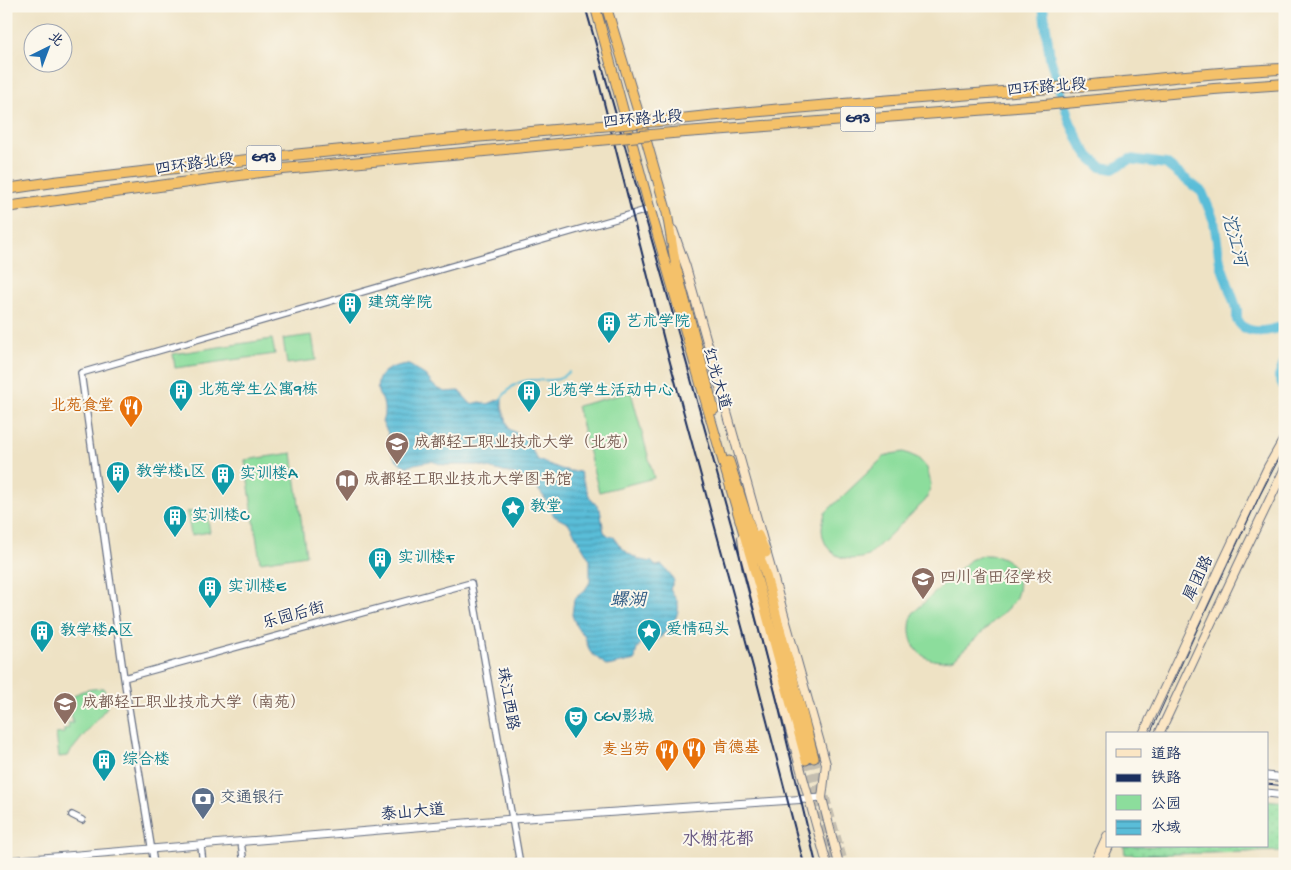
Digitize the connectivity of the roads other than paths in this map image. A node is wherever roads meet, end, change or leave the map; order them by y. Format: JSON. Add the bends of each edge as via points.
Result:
{"nodes":[{"id":1,"x":594,"y":6,"type":"edge"},
{"id":2,"x":606,"y":6,"type":"edge"},
{"id":3,"x":1285,"y":69,"type":"edge"},
{"id":4,"x":1285,"y":84,"type":"edge"},
{"id":5,"x":6,"y":189,"type":"edge"},
{"id":6,"x":6,"y":207,"type":"edge"},
{"id":7,"x":650,"y":210,"type":"junction"},
{"id":8,"x":667,"y":213,"type":"junction"},
{"id":9,"x":1285,"y":437,"type":"edge"},
{"id":10,"x":1285,"y":468,"type":"edge"},
{"id":11,"x":739,"y":491,"type":"junction"},
{"id":12,"x":736,"y":506,"type":"junction"},
{"id":13,"x":766,"y":553,"type":"junction"},
{"id":14,"x":471,"y":583,"type":"joint"},
{"id":15,"x":124,"y":678,"type":"junction"},
{"id":16,"x":1144,"y":732,"type":"edge"},
{"id":17,"x":1160,"y":732,"type":"edge"},
{"id":18,"x":1268,"y":776,"type":"edge"},
{"id":19,"x":1285,"y":778,"type":"edge"},
{"id":20,"x":1268,"y":793,"type":"edge"},
{"id":21,"x":1285,"y":794,"type":"edge"},
{"id":22,"x":809,"y":798,"type":"junction"},
{"id":23,"x":822,"y":798,"type":"junction"},
{"id":24,"x":72,"y":815,"type":"dead end"},
{"id":25,"x":513,"y":819,"type":"junction"},
{"id":26,"x":82,"y":820,"type":"dead end"},
{"id":27,"x":1106,"y":838,"type":"edge"},
{"id":28,"x":241,"y":842,"type":"junction"},
{"id":29,"x":201,"y":846,"type":"junction"},
{"id":30,"x":1108,"y":848,"type":"edge"},
{"id":31,"x":152,"y":850,"type":"junction"},
{"id":32,"x":6,"y":861,"type":"edge"},
{"id":33,"x":154,"y":864,"type":"edge"},
{"id":34,"x":204,"y":864,"type":"edge"},
{"id":35,"x":244,"y":864,"type":"edge"},
{"id":36,"x":520,"y":864,"type":"edge"},
{"id":37,"x":827,"y":864,"type":"edge"},
{"id":38,"x":840,"y":864,"type":"edge"},
{"id":39,"x":1094,"y":864,"type":"edge"},
{"id":40,"x":1101,"y":864,"type":"edge"}],
"edges":[{"from":1,"to":7,"type":"highway","name":"红光大道"},
{"from":2,"to":8,"type":"highway","name":"红光大道"},
{"from":3,"to":5,"type":"highway","name":"四环路北段","number":"G93","bridge":true,"via":[[750,111],[282,156]]},
{"from":4,"to":6,"type":"highway","name":"四环路北段","number":"G93","bridge":true,"via":[[672,133],[283,169]]},
{"from":7,"to":12,"type":"highway","name":"红光大道"},
{"from":7,"to":15,"type":"street","via":[[81,373]]},
{"from":8,"to":11,"type":"highway","name":"红光大道","via":[[676,267]]},
{"from":8,"to":13,"type":"main road","via":[[686,267]]},
{"from":9,"to":16,"type":"main road","name":"犀团路"},
{"from":10,"to":17,"type":"main road","name":"犀团路"},
{"from":11,"to":12,"type":"highway","name":"红光大道","via":[[766,576],[810,759]]},
{"from":11,"to":13,"type":"highway"},
{"from":12,"to":22,"type":"main road","via":[[746,566]]},
{"from":13,"to":23,"type":"main road","via":[[826,764]]},
{"from":14,"to":15,"type":"street","name":"乐园后街"},
{"from":14,"to":25,"type":"street","name":"珠江西路"},
{"from":15,"to":31,"type":"street"},
{"from":18,"to":19,"type":"street"},
{"from":20,"to":21,"type":"street"},
{"from":22,"to":23,"type":"street","name":"泰山大道"},
{"from":22,"to":25,"type":"street","name":"泰山大道"},
{"from":22,"to":37,"type":"main road"},
{"from":23,"to":38,"type":"main road"},
{"from":24,"to":26,"type":"street"},
{"from":25,"to":28,"type":"street","name":"泰山大道"},
{"from":25,"to":36,"type":"street","name":"珠江西路"},
{"from":27,"to":39,"type":"main road"},
{"from":28,"to":29,"type":"street","name":"泰山大道"},
{"from":28,"to":35,"type":"street"},
{"from":29,"to":31,"type":"street","name":"泰山大道"},
{"from":29,"to":34,"type":"street"},
{"from":30,"to":40,"type":"main road"},
{"from":31,"to":32,"type":"street","name":"泰山大道"},
{"from":31,"to":33,"type":"street"}]}
